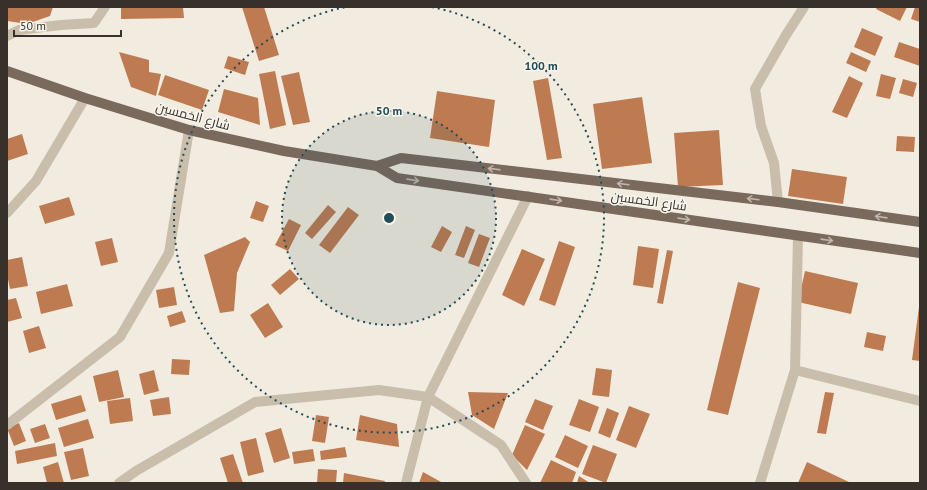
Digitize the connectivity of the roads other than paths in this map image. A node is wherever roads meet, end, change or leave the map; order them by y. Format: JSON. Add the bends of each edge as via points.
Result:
{"nodes":[{"id":1,"x":105,"y":7,"type":"edge"},
{"id":2,"x":804,"y":7,"type":"edge"},
{"id":3,"x":7,"y":36,"type":"edge"},
{"id":4,"x":7,"y":71,"type":"edge"},
{"id":5,"x":85,"y":98,"type":"junction"},
{"id":6,"x":189,"y":130,"type":"junction"},
{"id":7,"x":377,"y":166,"type":"junction"},
{"id":8,"x":528,"y":196,"type":"junction"},
{"id":9,"x":778,"y":202,"type":"junction"},
{"id":10,"x":7,"y":213,"type":"edge"},
{"id":11,"x":920,"y":222,"type":"edge"},
{"id":12,"x":798,"y":236,"type":"junction"},
{"id":13,"x":920,"y":253,"type":"edge"},
{"id":14,"x":795,"y":370,"type":"junction"},
{"id":15,"x":428,"y":397,"type":"junction"},
{"id":16,"x":920,"y":401,"type":"edge"},
{"id":17,"x":7,"y":425,"type":"edge"},
{"id":18,"x":119,"y":483,"type":"edge"},
{"id":19,"x":406,"y":483,"type":"edge"},
{"id":20,"x":526,"y":483,"type":"edge"},
{"id":21,"x":760,"y":483,"type":"edge"}],
"edges":[{"from":1,"to":3,"type":"street","via":[[94,23],[19,30]]},
{"from":2,"to":9,"type":"street","via":[[755,89],[761,126],[774,163]]},
{"from":4,"to":5,"type":"main road","name":"شارع الخمسين"},
{"from":5,"to":6,"type":"main road","name":"شارع الخمسين"},
{"from":5,"to":10,"type":"street","via":[[36,181]]},
{"from":6,"to":7,"type":"main road","name":"شارع الخمسين","via":[[284,152]]},
{"from":6,"to":17,"type":"street","via":[[168,253],[120,337]]},
{"from":7,"to":8,"type":"main road","name":"شارع الخمسين","one_way":true,"via":[[397,178]]},
{"from":9,"to":7,"type":"main road","name":"شارع الخمسين","one_way":true,"via":[[401,158]]},
{"from":8,"to":12,"type":"main road","name":"شارع الخمسين","one_way":true},
{"from":8,"to":15,"type":"street"},
{"from":11,"to":9,"type":"main road","name":"شارع الخمسين","one_way":true},
{"from":12,"to":13,"type":"main road","name":"شارع الخمسين","one_way":true},
{"from":12,"to":14,"type":"street"},
{"from":14,"to":16,"type":"street"},
{"from":14,"to":21,"type":"street"},
{"from":15,"to":18,"type":"street","via":[[379,390],[255,402]]},
{"from":15,"to":19,"type":"street"},
{"from":15,"to":20,"type":"street","via":[[501,445]]}]}
